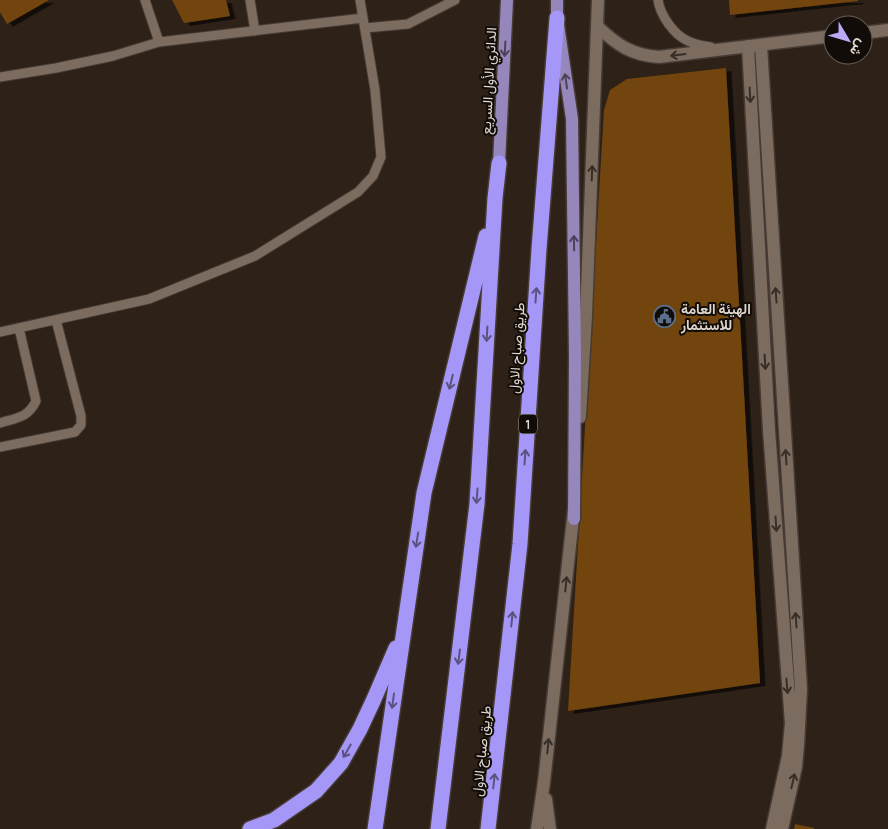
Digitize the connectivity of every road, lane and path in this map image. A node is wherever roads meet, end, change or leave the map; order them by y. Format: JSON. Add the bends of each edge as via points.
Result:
{"nodes":[{"id":1,"x":146,"y":0,"type":"edge"},
{"id":2,"x":250,"y":0,"type":"edge"},
{"id":3,"x":360,"y":0,"type":"edge"},
{"id":4,"x":455,"y":0,"type":"edge"},
{"id":5,"x":507,"y":0,"type":"edge"},
{"id":6,"x":557,"y":0,"type":"edge"},
{"id":7,"x":598,"y":0,"type":"edge"},
{"id":8,"x":658,"y":0,"type":"edge"},
{"id":9,"x":364,"y":18,"type":"junction"},
{"id":10,"x":557,"y":18,"type":"junction"},
{"id":11,"x":597,"y":26,"type":"junction"},
{"id":12,"x":365,"y":28,"type":"junction"},
{"id":13,"x":888,"y":30,"type":"edge"},
{"id":14,"x":256,"y":31,"type":"junction"},
{"id":15,"x":873,"y":32,"type":"edge"},
{"id":16,"x":823,"y":37,"type":"edge"},
{"id":17,"x":159,"y":42,"type":"junction"},
{"id":18,"x":761,"y":44,"type":"junction"},
{"id":19,"x":748,"y":46,"type":"junction"},
{"id":20,"x":731,"y":48,"type":"junction"},
{"id":21,"x":0,"y":77,"type":"edge"},
{"id":22,"x":499,"y":163,"type":"joint"},
{"id":23,"x":495,"y":198,"type":"junction"},
{"id":24,"x":56,"y":320,"type":"junction"},
{"id":25,"x":19,"y":328,"type":"junction"},
{"id":26,"x":0,"y":332,"type":"edge"},
{"id":27,"x":0,"y":423,"type":"edge"},
{"id":28,"x":0,"y":447,"type":"edge"},
{"id":29,"x":574,"y":519,"type":"junction"},
{"id":30,"x":404,"y":628,"type":"junction"},
{"id":31,"x":544,"y":782,"type":"junction"},
{"id":32,"x":250,"y":829,"type":"edge"},
{"id":33,"x":375,"y":829,"type":"edge"},
{"id":34,"x":438,"y":829,"type":"edge"},
{"id":35,"x":488,"y":829,"type":"edge"},
{"id":36,"x":537,"y":829,"type":"edge"},
{"id":37,"x":550,"y":829,"type":"edge"},
{"id":38,"x":772,"y":829,"type":"edge"},
{"id":39,"x":782,"y":829,"type":"edge"}],
"edges":[{"from":1,"to":17,"type":"lane"},
{"from":2,"to":14,"type":"lane"},
{"from":3,"to":9,"type":"lane"},
{"from":4,"to":12,"type":"lane","via":[[408,24]]},
{"from":5,"to":22,"type":"main road","name":"الدائري الأول السريع","one_way":true},
{"from":6,"to":10,"type":"main road","number":"1"},
{"from":7,"to":11,"type":"street"},
{"from":8,"to":20,"type":"lane","via":[[663,16],[686,41]]},
{"from":9,"to":12,"type":"lane"},
{"from":9,"to":14,"type":"lane"},
{"from":29,"to":10,"type":"main road","one_way":true,"via":[[572,119]]},
{"from":35,"to":10,"type":"highway","name":"طريق صباح الاول","number":"1","one_way":true,"via":[[520,544]]},
{"from":20,"to":11,"type":"street","one_way":true,"via":[[645,56],[619,46]]},
{"from":29,"to":11,"type":"street","one_way":true,"via":[[586,316]]},
{"from":12,"to":24,"type":"lane","via":[[381,157],[373,176],[358,192],[255,256],[149,299]]},
{"from":13,"to":15,"type":"street"},
{"from":14,"to":17,"type":"lane"},
{"from":16,"to":18,"type":"street"},
{"from":17,"to":21,"type":"lane","via":[[113,56]]},
{"from":18,"to":19,"type":"street"},
{"from":39,"to":18,"type":"street","one_way":true,"via":[[796,767],[800,689]]},
{"from":19,"to":20,"type":"street"},
{"from":19,"to":38,"type":"street","one_way":true,"via":[[769,430],[790,723],[788,756]]},
{"from":22,"to":23,"type":"highway"},
{"from":23,"to":30,"type":"highway","one_way":true,"via":[[424,493]]},
{"from":23,"to":34,"type":"highway","one_way":true,"via":[[477,504]]},
{"from":24,"to":25,"type":"lane"},
{"from":24,"to":28,"type":"lane","via":[[81,425],[75,432]]},
{"from":25,"to":26,"type":"lane"},
{"from":25,"to":27,"type":"lane","via":[[36,401],[24,416]]},
{"from":31,"to":29,"type":"street","one_way":true},
{"from":30,"to":32,"type":"highway","one_way":true,"via":[[360,729],[340,763],[316,791],[274,820]]},
{"from":30,"to":33,"type":"highway","one_way":true},
{"from":31,"to":36,"type":"street"},
{"from":31,"to":37,"type":"street"}]}
